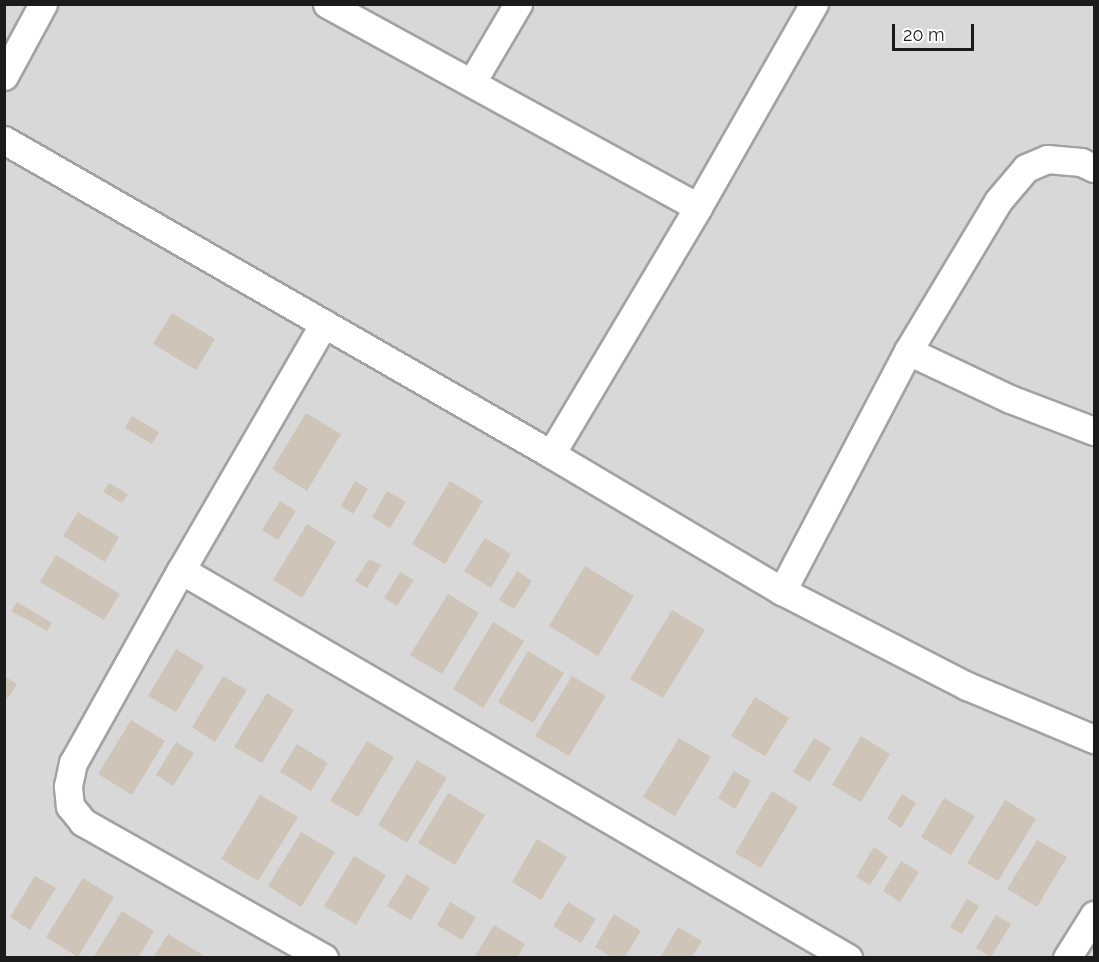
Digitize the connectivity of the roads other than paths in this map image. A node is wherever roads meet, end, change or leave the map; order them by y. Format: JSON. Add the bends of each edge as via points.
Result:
{"nodes":[{"id":1,"x":43,"y":4,"type":"edge"},
{"id":2,"x":327,"y":4,"type":"edge"},
{"id":3,"x":518,"y":4,"type":"edge"},
{"id":4,"x":814,"y":4,"type":"edge"},
{"id":5,"x":4,"y":76,"type":"edge"},
{"id":6,"x":472,"y":82,"type":"junction"},
{"id":7,"x":4,"y":140,"type":"edge"},
{"id":8,"x":1095,"y":168,"type":"edge"},
{"id":9,"x":698,"y":207,"type":"junction"},
{"id":10,"x":324,"y":323,"type":"junction"},
{"id":11,"x":908,"y":351,"type":"junction"},
{"id":12,"x":1095,"y":431,"type":"edge"},
{"id":13,"x":551,"y":454,"type":"junction"},
{"id":14,"x":181,"y":570,"type":"junction"},
{"id":15,"x":782,"y":591,"type":"junction"},
{"id":16,"x":1095,"y":739,"type":"edge"},
{"id":17,"x":1095,"y":915,"type":"edge"},
{"id":18,"x":324,"y":957,"type":"edge"},
{"id":19,"x":848,"y":957,"type":"edge"},
{"id":20,"x":1067,"y":957,"type":"edge"}],
"edges":[{"from":1,"to":5,"type":"street"},
{"from":2,"to":6,"type":"street"},
{"from":3,"to":6,"type":"street"},
{"from":4,"to":9,"type":"street"},
{"from":6,"to":9,"type":"street"},
{"from":7,"to":10,"type":"street"},
{"from":8,"to":11,"type":"street","via":[[1081,162],[1047,159],[1026,168],[998,201]]},
{"from":9,"to":13,"type":"street"},
{"from":10,"to":13,"type":"street"},
{"from":10,"to":14,"type":"street"},
{"from":11,"to":12,"type":"street","via":[[1010,399]]},
{"from":11,"to":15,"type":"street"},
{"from":13,"to":15,"type":"street"},
{"from":14,"to":18,"type":"street","via":[[73,763],[68,786],[70,806],[83,822]]},
{"from":14,"to":19,"type":"street"},
{"from":15,"to":16,"type":"street","via":[[967,686]]},
{"from":17,"to":20,"type":"street"}]}
